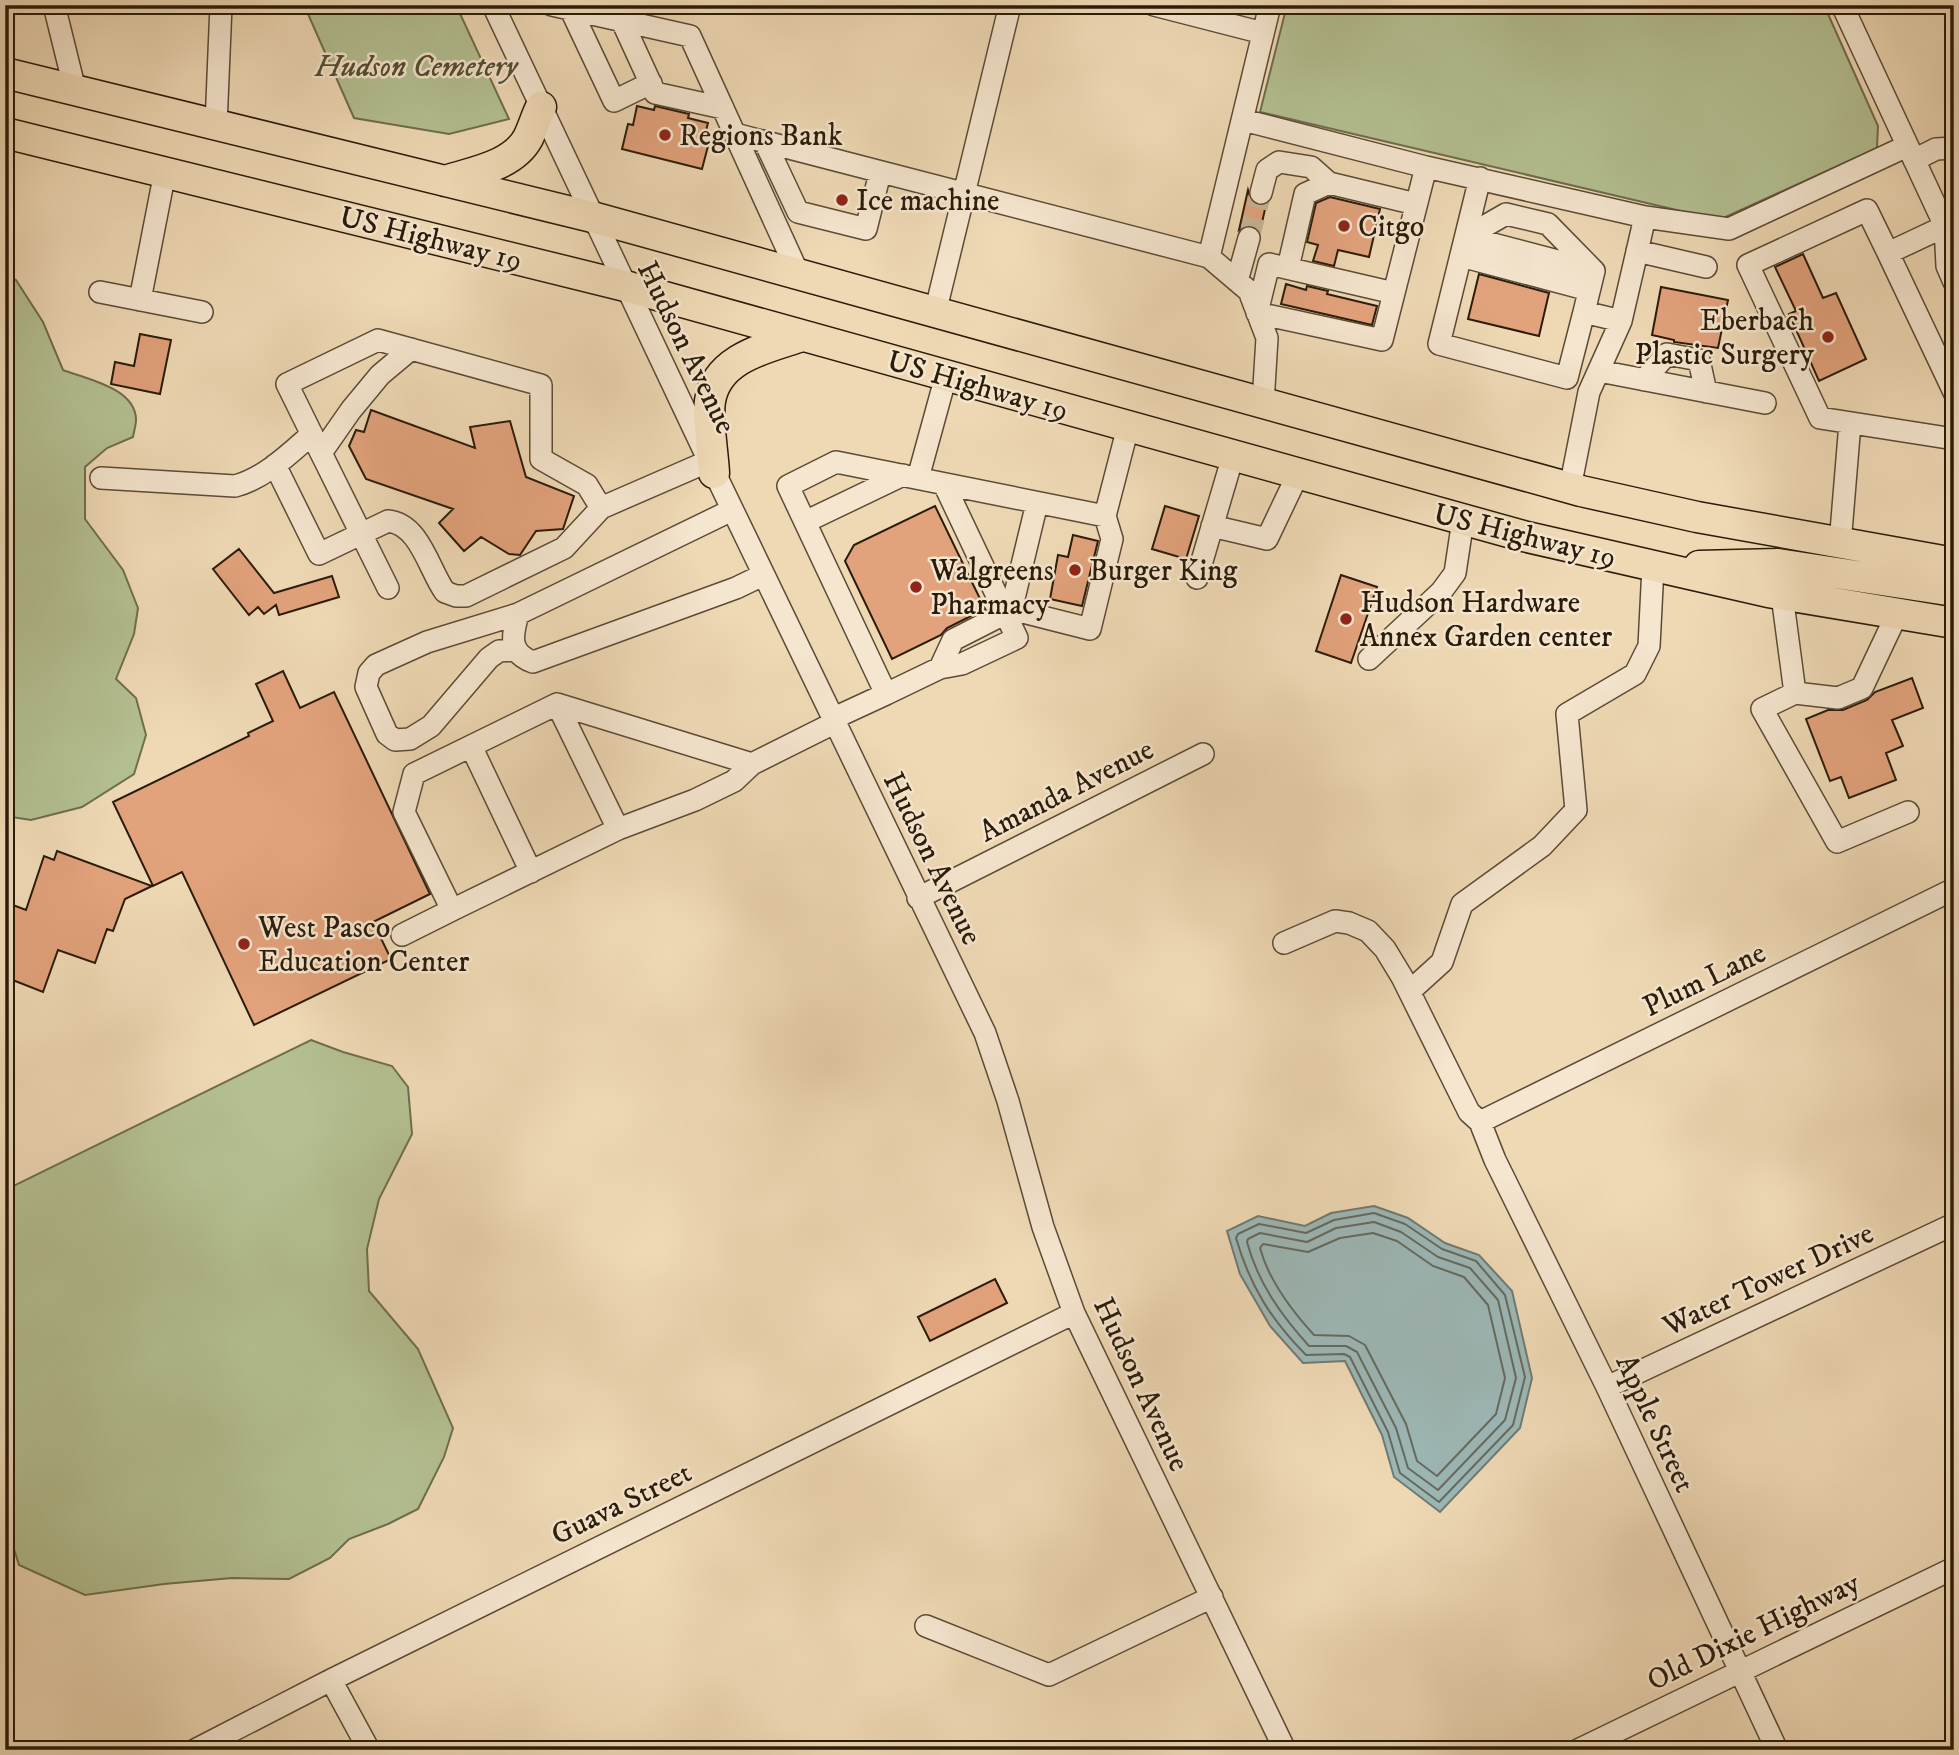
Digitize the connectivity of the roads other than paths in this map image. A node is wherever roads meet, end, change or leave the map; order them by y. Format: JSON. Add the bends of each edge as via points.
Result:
{"nodes":[{"id":1,"x":54,"y":5,"type":"edge"},
{"id":2,"x":221,"y":5,"type":"edge"},
{"id":3,"x":493,"y":5,"type":"edge"},
{"id":4,"x":1010,"y":5,"type":"edge"},
{"id":5,"x":1154,"y":5,"type":"edge"},
{"id":6,"x":1270,"y":5,"type":"edge"},
{"id":7,"x":1842,"y":5,"type":"edge"},
{"id":8,"x":561,"y":8,"type":"edge"},
{"id":9,"x":622,"y":21,"type":"junction"},
{"id":10,"x":1263,"y":33,"type":"junction"},
{"id":11,"x":5,"y":73,"type":"edge"},
{"id":12,"x":651,"y":83,"type":"junction"},
{"id":13,"x":75,"y":90,"type":"junction"},
{"id":14,"x":541,"y":107,"type":"junction"},
{"id":15,"x":723,"y":108,"type":"junction"},
{"id":16,"x":1243,"y":120,"type":"junction"},
{"id":17,"x":216,"y":125,"type":"junction"},
{"id":18,"x":5,"y":132,"type":"edge"},
{"id":19,"x":735,"y":134,"type":"junction"},
{"id":20,"x":765,"y":142,"type":"junction"},
{"id":21,"x":1954,"y":148,"type":"edge"},
{"id":22,"x":1910,"y":153,"type":"junction"},
{"id":23,"x":1426,"y":167,"type":"junction"},
{"id":24,"x":164,"y":172,"type":"junction"},
{"id":25,"x":880,"y":173,"type":"junction"},
{"id":26,"x":1480,"y":178,"type":"junction"},
{"id":27,"x":444,"y":181,"type":"junction"},
{"id":28,"x":1329,"y":183,"type":"junction"},
{"id":29,"x":1261,"y":193,"type":"tunnel mouth"},
{"id":30,"x":964,"y":194,"type":"junction"},
{"id":31,"x":1416,"y":204,"type":"junction"},
{"id":32,"x":592,"y":217,"type":"junction"},
{"id":33,"x":1645,"y":217,"type":"junction"},
{"id":34,"x":1951,"y":227,"type":"edge"},
{"id":35,"x":1249,"y":238,"type":"tunnel mouth"},
{"id":36,"x":1471,"y":239,"type":"junction"},
{"id":37,"x":1637,"y":251,"type":"junction"},
{"id":38,"x":1888,"y":253,"type":"junction"},
{"id":39,"x":1209,"y":257,"type":"junction"},
{"id":40,"x":1706,"y":267,"type":"dead end"},
{"id":41,"x":1287,"y":268,"type":"junction"},
{"id":42,"x":1588,"y":274,"type":"junction"},
{"id":43,"x":799,"y":275,"type":"junction"},
{"id":44,"x":1237,"y":281,"type":"junction"},
{"id":45,"x":1954,"y":282,"type":"edge"},
{"id":46,"x":625,"y":286,"type":"junction"},
{"id":47,"x":100,"y":292,"type":"dead end"},
{"id":48,"x":1394,"y":293,"type":"junction"},
{"id":49,"x":141,"y":300,"type":"junction"},
{"id":50,"x":202,"y":312,"type":"dead end"},
{"id":51,"x":1584,"y":312,"type":"junction"},
{"id":52,"x":935,"y":313,"type":"junction"},
{"id":53,"x":1257,"y":313,"type":"junction"},
{"id":54,"x":1621,"y":321,"type":"junction"},
{"id":55,"x":802,"y":335,"type":"junction"},
{"id":56,"x":411,"y":349,"type":"junction"},
{"id":57,"x":1599,"y":371,"type":"junction"},
{"id":58,"x":946,"y":376,"type":"junction"},
{"id":59,"x":1644,"y":380,"type":"junction"},
{"id":60,"x":1706,"y":392,"type":"junction"},
{"id":61,"x":1954,"y":393,"type":"edge"},
{"id":62,"x":1263,"y":403,"type":"junction"},
{"id":63,"x":1765,"y":403,"type":"dead end"},
{"id":64,"x":1850,"y":423,"type":"junction"},
{"id":65,"x":1128,"y":427,"type":"junction"},
{"id":66,"x":1954,"y":439,"type":"edge"},
{"id":67,"x":316,"y":443,"type":"junction"},
{"id":68,"x":1233,"y":456,"type":"junction"},
{"id":69,"x":275,"y":465,"type":"junction"},
{"id":70,"x":711,"y":467,"type":"junction"},
{"id":71,"x":1298,"y":474,"type":"junction"},
{"id":72,"x":911,"y":477,"type":"junction"},
{"id":73,"x":101,"y":478,"type":"dead end"},
{"id":74,"x":944,"y":484,"type":"junction"},
{"id":75,"x":1570,"y":488,"type":"junction"},
{"id":76,"x":1037,"y":503,"type":"junction"},
{"id":77,"x":601,"y":508,"type":"junction"},
{"id":78,"x":732,"y":510,"type":"junction"},
{"id":79,"x":1105,"y":516,"type":"junction"},
{"id":80,"x":1463,"y":520,"type":"junction"},
{"id":81,"x":805,"y":522,"type":"junction"},
{"id":82,"x":1212,"y":526,"type":"junction"},
{"id":83,"x":361,"y":533,"type":"junction"},
{"id":84,"x":1840,"y":544,"type":"junction"},
{"id":85,"x":1954,"y":563,"type":"edge"},
{"id":86,"x":1653,"y":567,"type":"junction"},
{"id":87,"x":763,"y":575,"type":"junction"},
{"id":88,"x":1197,"y":578,"type":"dead end"},
{"id":89,"x":388,"y":588,"type":"dead end"},
{"id":90,"x":1954,"y":591,"type":"edge"},
{"id":91,"x":1782,"y":594,"type":"junction"},
{"id":92,"x":518,"y":614,"type":"junction"},
{"id":93,"x":1009,"y":614,"type":"junction"},
{"id":94,"x":1896,"y":614,"type":"junction"},
{"id":95,"x":1954,"y":623,"type":"edge"},
{"id":96,"x":516,"y":650,"type":"junction"},
{"id":97,"x":1369,"y":659,"type":"dead end"},
{"id":98,"x":1795,"y":693,"type":"junction"},
{"id":99,"x":886,"y":694,"type":"junction"},
{"id":100,"x":557,"y":705,"type":"junction"},
{"id":101,"x":833,"y":721,"type":"junction"},
{"id":102,"x":471,"y":746,"type":"junction"},
{"id":103,"x":1203,"y":754,"type":"dead end"},
{"id":104,"x":752,"y":764,"type":"junction"},
{"id":105,"x":1908,"y":812,"type":"dead end"},
{"id":106,"x":618,"y":829,"type":"junction"},
{"id":107,"x":531,"y":872,"type":"junction"},
{"id":108,"x":1954,"y":889,"type":"edge"},
{"id":109,"x":918,"y":898,"type":"junction"},
{"id":110,"x":452,"y":910,"type":"junction"},
{"id":111,"x":402,"y":935,"type":"dead end"},
{"id":112,"x":1284,"y":943,"type":"dead end"},
{"id":113,"x":1409,"y":991,"type":"junction"},
{"id":114,"x":1480,"y":1122,"type":"junction"},
{"id":115,"x":1954,"y":1224,"type":"edge"},
{"id":116,"x":1074,"y":1313,"type":"junction"},
{"id":117,"x":1607,"y":1387,"type":"junction"},
{"id":118,"x":1954,"y":1568,"type":"edge"},
{"id":119,"x":1212,"y":1597,"type":"junction"},
{"id":120,"x":926,"y":1626,"type":"dead end"},
{"id":121,"x":1740,"y":1670,"type":"junction"},
{"id":122,"x":331,"y":1680,"type":"junction"},
{"id":123,"x":1608,"y":1743,"type":"edge"},
{"id":124,"x":195,"y":1750,"type":"edge"},
{"id":125,"x":369,"y":1750,"type":"edge"},
{"id":126,"x":1285,"y":1750,"type":"edge"},
{"id":127,"x":1578,"y":1750,"type":"edge"},
{"id":128,"x":1777,"y":1750,"type":"edge"}],
"edges":[{"from":1,"to":13,"type":"street"},
{"from":2,"to":17,"type":"street"},
{"from":3,"to":14,"type":"street","name":"Hudson Avenue"},
{"from":4,"to":30,"type":"street"},
{"from":5,"to":10,"type":"street"},
{"from":6,"to":10,"type":"street"},
{"from":7,"to":22,"type":"street"},
{"from":8,"to":9,"type":"street"},
{"from":8,"to":12,"type":"street","via":[[614,101]]},
{"from":9,"to":12,"type":"street"},
{"from":9,"to":15,"type":"street","via":[[690,36]]},
{"from":10,"to":16,"type":"street"},
{"from":11,"to":13,"type":"highway","name":"US Highway 19"},
{"from":12,"to":15,"type":"street","via":[[655,93]]},
{"from":13,"to":17,"type":"highway","name":"US Highway 19"},
{"from":14,"to":27,"type":"highway","via":[[527,140],[513,155]]},
{"from":14,"to":32,"type":"street","name":"Hudson Avenue"},
{"from":15,"to":19,"type":"street"},
{"from":16,"to":23,"type":"street"},
{"from":16,"to":39,"type":"street"},
{"from":17,"to":27,"type":"highway","name":"US Highway 19"},
{"from":18,"to":24,"type":"highway","name":"US Highway 19"},
{"from":19,"to":20,"type":"street"},
{"from":19,"to":43,"type":"street"},
{"from":20,"to":25,"type":"street"},
{"from":20,"to":25,"type":"street","via":[[798,212],[866,229]]},
{"from":21,"to":22,"type":"street"},
{"from":22,"to":33,"type":"street","via":[[1729,229]]},
{"from":22,"to":34,"type":"street"},
{"from":23,"to":26,"type":"street"},
{"from":23,"to":31,"type":"street"},
{"from":24,"to":46,"type":"highway","name":"US Highway 19"},
{"from":24,"to":49,"type":"street"},
{"from":25,"to":30,"type":"street"},
{"from":26,"to":33,"type":"street"},
{"from":26,"to":36,"type":"street"},
{"from":27,"to":32,"type":"highway","name":"US Highway 19"},
{"from":28,"to":29,"type":"street","via":[[1311,167],[1279,162],[1267,170]]},
{"from":28,"to":31,"type":"street"},
{"from":28,"to":41,"type":"street","via":[[1305,194]]},
{"from":30,"to":39,"type":"street"},
{"from":30,"to":52,"type":"street"},
{"from":31,"to":48,"type":"street"},
{"from":32,"to":43,"type":"highway","name":"US Highway 19"},
{"from":32,"to":46,"type":"street","name":"Hudson Avenue"},
{"from":33,"to":37,"type":"street"},
{"from":34,"to":38,"type":"street"},
{"from":34,"to":45,"type":"street","via":[[1947,266]]},
{"from":35,"to":44,"type":"street"},
{"from":36,"to":42,"type":"street"},
{"from":36,"to":42,"type":"street","via":[[1506,214],[1548,224]]},
{"from":36,"to":51,"type":"street","via":[[1439,344],[1567,378]]},
{"from":37,"to":40,"type":"street"},
{"from":37,"to":54,"type":"street"},
{"from":38,"to":61,"type":"street"},
{"from":38,"to":64,"type":"street","via":[[1867,210],[1748,265],[1820,418]]},
{"from":39,"to":44,"type":"street"},
{"from":41,"to":48,"type":"street"},
{"from":41,"to":53,"type":"street","via":[[1269,264]]},
{"from":42,"to":51,"type":"street"},
{"from":43,"to":52,"type":"highway","name":"US Highway 19"},
{"from":44,"to":53,"type":"street","via":[[1249,291]]},
{"from":46,"to":55,"type":"highway","name":"US Highway 19"},
{"from":46,"to":70,"type":"street","name":"Hudson Avenue"},
{"from":47,"to":49,"type":"street"},
{"from":48,"to":53,"type":"street","via":[[1382,340]]},
{"from":49,"to":50,"type":"street"},
{"from":51,"to":54,"type":"street"},
{"from":52,"to":62,"type":"highway","name":"US Highway 19"},
{"from":53,"to":62,"type":"street","via":[[1267,338]]},
{"from":54,"to":57,"type":"street"},
{"from":55,"to":58,"type":"highway","name":"US Highway 19"},
{"from":55,"to":70,"type":"highway","via":[[755,352],[731,365],[718,379],[710,402]]},
{"from":56,"to":67,"type":"street"},
{"from":56,"to":67,"type":"street","via":[[378,340],[287,384]]},
{"from":56,"to":77,"type":"street","via":[[541,385],[541,458],[587,485]]},
{"from":57,"to":59,"type":"street"},
{"from":57,"to":75,"type":"street","via":[[1589,392]]},
{"from":58,"to":65,"type":"highway","name":"US Highway 19"},
{"from":58,"to":72,"type":"street"},
{"from":59,"to":60,"type":"street"},
{"from":59,"to":60,"type":"street","via":[[1667,354],[1699,360]]},
{"from":60,"to":63,"type":"street"},
{"from":62,"to":75,"type":"highway","name":"US Highway 19"},
{"from":64,"to":66,"type":"street"},
{"from":64,"to":84,"type":"street"},
{"from":65,"to":68,"type":"highway","name":"US Highway 19"},
{"from":65,"to":79,"type":"street"},
{"from":67,"to":69,"type":"street"},
{"from":67,"to":83,"type":"street"},
{"from":68,"to":71,"type":"highway","name":"US Highway 19"},
{"from":68,"to":82,"type":"street"},
{"from":69,"to":73,"type":"street","via":[[235,486]]},
{"from":69,"to":83,"type":"street","via":[[319,554]]},
{"from":70,"to":77,"type":"street"},
{"from":70,"to":78,"type":"street","name":"Hudson Avenue"},
{"from":71,"to":80,"type":"highway","name":"US Highway 19"},
{"from":71,"to":82,"type":"street","via":[[1267,539]]},
{"from":72,"to":74,"type":"street"},
{"from":72,"to":81,"type":"street"},
{"from":72,"to":81,"type":"street","via":[[836,462],[788,486]]},
{"from":74,"to":76,"type":"street"},
{"from":74,"to":93,"type":"street"},
{"from":75,"to":84,"type":"highway","name":"US Highway 19"},
{"from":76,"to":79,"type":"street"},
{"from":76,"to":93,"type":"street"},
{"from":77,"to":83,"type":"street","via":[[564,548],[466,596],[445,592],[410,531],[396,522]]},
{"from":78,"to":87,"type":"street","name":"Hudson Avenue"},
{"from":78,"to":92,"type":"street"},
{"from":79,"to":93,"type":"street","via":[[1112,539],[1090,629]]},
{"from":80,"to":86,"type":"highway","name":"US Highway 19"},
{"from":80,"to":97,"type":"street","via":[[1455,573],[1441,592]]},
{"from":81,"to":99,"type":"street"},
{"from":82,"to":88,"type":"street"},
{"from":83,"to":89,"type":"street"},
{"from":84,"to":85,"type":"highway","name":"US Highway 19"},
{"from":86,"to":90,"type":"highway","via":[[1778,564]]},
{"from":86,"to":91,"type":"highway","name":"US Highway 19"},
{"from":86,"to":113,"type":"street","via":[[1649,646],[1635,674],[1567,713],[1576,810],[1542,846],[1462,904],[1442,962]]},
{"from":87,"to":96,"type":"street","via":[[533,662]]},
{"from":87,"to":101,"type":"street","name":"Hudson Avenue"},
{"from":91,"to":94,"type":"highway","name":"US Highway 19"},
{"from":91,"to":98,"type":"street"},
{"from":92,"to":96,"type":"street"},
{"from":92,"to":96,"type":"street","via":[[427,642],[376,665],[366,687],[387,734],[395,740],[410,739],[431,726],[489,658],[499,651]]},
{"from":93,"to":99,"type":"street","via":[[1017,638]]},
{"from":94,"to":95,"type":"highway","name":"US Highway 19"},
{"from":94,"to":98,"type":"street","via":[[1862,688],[1838,698]]},
{"from":98,"to":105,"type":"street","via":[[1762,709],[1837,842]]},
{"from":99,"to":101,"type":"street"},
{"from":100,"to":102,"type":"street"},
{"from":100,"to":104,"type":"street"},
{"from":100,"to":106,"type":"street"},
{"from":101,"to":104,"type":"street"},
{"from":101,"to":109,"type":"street","name":"Hudson Avenue"},
{"from":102,"to":107,"type":"street"},
{"from":102,"to":110,"type":"street","via":[[414,774],[404,812]]},
{"from":103,"to":109,"type":"street","name":"Amanda Avenue"},
{"from":104,"to":106,"type":"street","via":[[734,780],[695,800]]},
{"from":106,"to":107,"type":"street"},
{"from":107,"to":110,"type":"street"},
{"from":108,"to":114,"type":"street","name":"Plum Lane"},
{"from":109,"to":116,"type":"street","name":"Hudson Avenue","via":[[985,1033]]},
{"from":110,"to":111,"type":"street"},
{"from":112,"to":113,"type":"street","name":"Apple Street","via":[[1335,921],[1349,923],[1368,931],[1385,948]]},
{"from":113,"to":114,"type":"street","name":"Apple Street","via":[[1469,1112]]},
{"from":114,"to":117,"type":"street","name":"Apple Street"},
{"from":115,"to":117,"type":"street","name":"Water Tower Drive"},
{"from":116,"to":119,"type":"street","name":"Hudson Avenue"},
{"from":116,"to":122,"type":"street","name":"Guava Street"},
{"from":117,"to":121,"type":"street","name":"Apple Street"},
{"from":118,"to":121,"type":"street","name":"Old Dixie Highway"},
{"from":119,"to":120,"type":"street","via":[[1049,1675]]},
{"from":119,"to":126,"type":"street","name":"Hudson Avenue"},
{"from":121,"to":123,"type":"street","name":"Old Dixie Highway"},
{"from":121,"to":128,"type":"street","name":"Apple Street"},
{"from":122,"to":124,"type":"street","name":"Guava Street"},
{"from":122,"to":125,"type":"street"},
{"from":123,"to":127,"type":"street","name":"Old Dixie Highway"}]}
